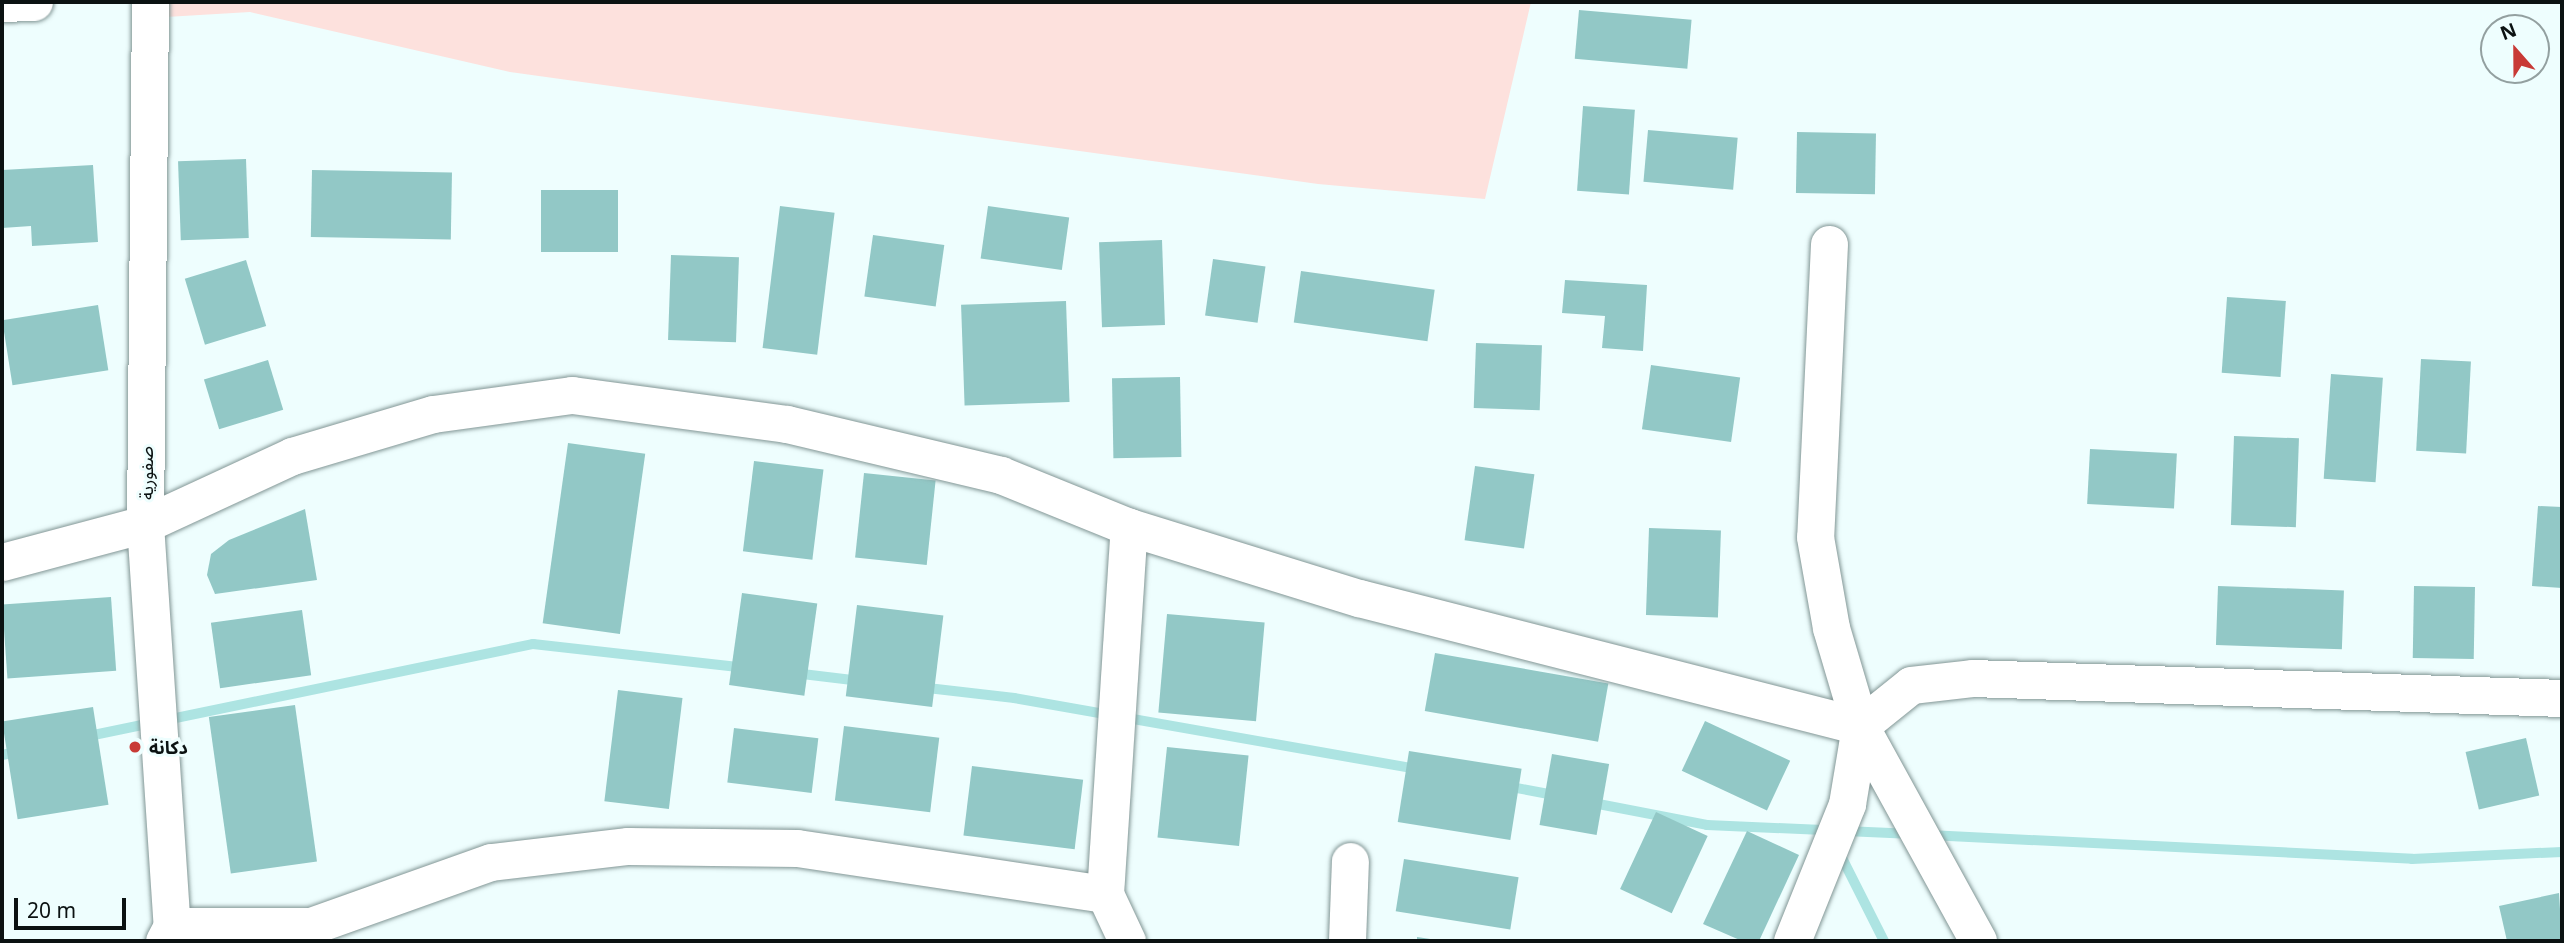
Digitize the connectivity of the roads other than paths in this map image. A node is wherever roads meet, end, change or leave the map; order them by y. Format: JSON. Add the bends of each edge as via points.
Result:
{"nodes":[{"id":1,"x":34,"y":2,"type":"edge"},
{"id":2,"x":150,"y":2,"type":"edge"},
{"id":3,"x":2,"y":3,"type":"edge"},
{"id":4,"x":1829,"y":244,"type":"dead end"},
{"id":5,"x":145,"y":524,"type":"junction"},
{"id":6,"x":1129,"y":527,"type":"junction"},
{"id":7,"x":2,"y":562,"type":"edge"},
{"id":8,"x":2562,"y":698,"type":"edge"},
{"id":9,"x":1860,"y":726,"type":"junction"},
{"id":10,"x":1350,"y":861,"type":"dead end"},
{"id":11,"x":1105,"y":894,"type":"junction"},
{"id":12,"x":168,"y":934,"type":"edge"},
{"id":13,"x":311,"y":934,"type":"edge"},
{"id":14,"x":1127,"y":941,"type":"edge"},
{"id":15,"x":1347,"y":941,"type":"edge"},
{"id":16,"x":1792,"y":941,"type":"edge"},
{"id":17,"x":1978,"y":941,"type":"edge"}],
"edges":[{"from":1,"to":3,"type":"street"},
{"from":2,"to":5,"type":"street","name":"صفورية"},
{"from":4,"to":9,"type":"street","via":[[1815,537],[1831,628]]},
{"from":5,"to":6,"type":"street","via":[[292,456],[433,414],[572,395],[787,424],[1001,475]]},
{"from":5,"to":7,"type":"street"},
{"from":5,"to":12,"type":"street","name":"صفورية"},
{"from":6,"to":9,"type":"street","via":[[1359,598]]},
{"from":6,"to":11,"type":"street"},
{"from":8,"to":9,"type":"street","via":[[1972,678],[1911,685]]},
{"from":9,"to":16,"type":"street","via":[[1847,804]]},
{"from":9,"to":17,"type":"street"},
{"from":10,"to":15,"type":"street"},
{"from":11,"to":13,"type":"street","via":[[797,848],[628,846],[491,862]]},
{"from":11,"to":14,"type":"street"},
{"from":12,"to":13,"type":"street"}]}
